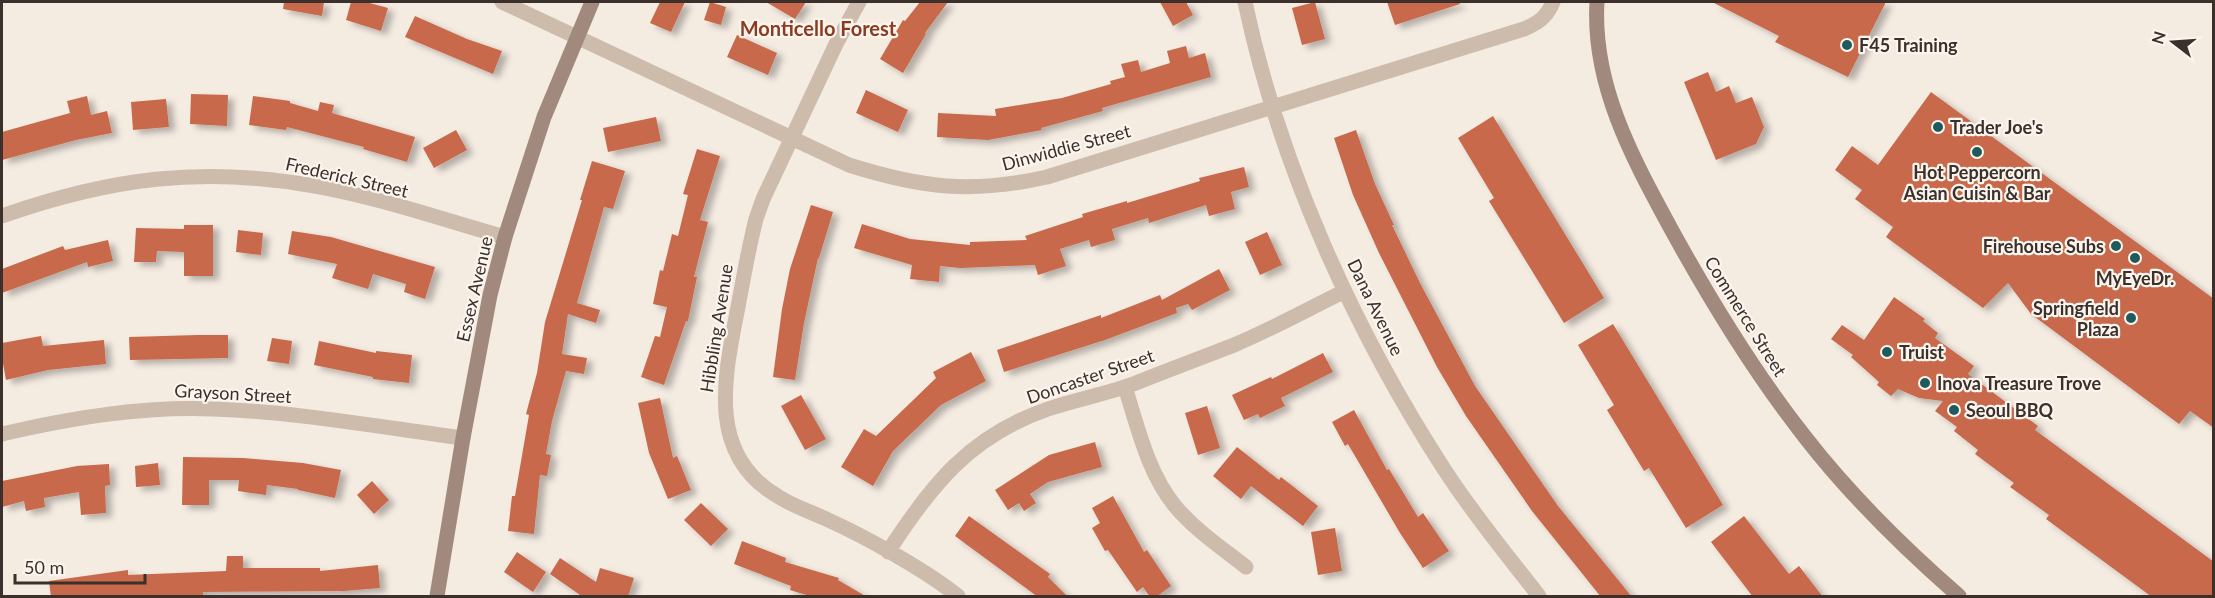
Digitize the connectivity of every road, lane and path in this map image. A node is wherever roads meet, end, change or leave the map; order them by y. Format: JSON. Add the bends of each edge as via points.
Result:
{"nodes":[{"id":1,"x":502,"y":2,"type":"edge"},
{"id":2,"x":592,"y":2,"type":"edge"},
{"id":3,"x":859,"y":2,"type":"edge"},
{"id":4,"x":1245,"y":2,"type":"edge"},
{"id":5,"x":1553,"y":2,"type":"edge"},
{"id":6,"x":1597,"y":2,"type":"edge"},
{"id":7,"x":577,"y":37,"type":"junction"},
{"id":8,"x":1273,"y":106,"type":"junction"},
{"id":9,"x":791,"y":138,"type":"junction"},
{"id":10,"x":2,"y":216,"type":"edge"},
{"id":11,"x":505,"y":237,"type":"junction"},
{"id":12,"x":1345,"y":291,"type":"junction"},
{"id":13,"x":1125,"y":387,"type":"junction"},
{"id":14,"x":2,"y":434,"type":"edge"},
{"id":15,"x":463,"y":438,"type":"junction"},
{"id":16,"x":888,"y":552,"type":"junction"},
{"id":17,"x":1246,"y":567,"type":"dead end"},
{"id":18,"x":437,"y":597,"type":"edge"},
{"id":19,"x":958,"y":597,"type":"edge"},
{"id":20,"x":1539,"y":597,"type":"edge"},
{"id":21,"x":1959,"y":597,"type":"edge"}],
"edges":[{"from":1,"to":7,"type":"street","name":"Dinwiddie Street"},
{"from":2,"to":7,"type":"street","name":"Essex Avenue"},
{"from":3,"to":9,"type":"street","name":"Hibbling Avenue"},
{"from":4,"to":8,"type":"street","name":"Dana Avenue"},
{"from":5,"to":8,"type":"street","name":"Dinwiddie Street","via":[[1536,24]]},
{"from":6,"to":21,"type":"street","name":"Commerce Street","via":[[1604,74],[1619,127],[1657,203],[1734,338],[1805,438],[1855,496]]},
{"from":7,"to":9,"type":"street","name":"Dinwiddie Street"},
{"from":7,"to":11,"type":"street","name":"Essex Avenue","via":[[544,117]]},
{"from":8,"to":9,"type":"street","name":"Dinwiddie Street","via":[[1047,177],[990,187],[945,187],[892,179],[849,165]]},
{"from":8,"to":12,"type":"street","name":"Dana Avenue","via":[[1302,194]]},
{"from":9,"to":16,"type":"street","name":"Hibbling Avenue","via":[[763,199],[750,245],[726,370],[724,408],[728,429],[741,460],[766,489]]},
{"from":10,"to":11,"type":"street","name":"Frederick Street","via":[[91,189],[151,178],[210,175],[317,186]]},
{"from":11,"to":15,"type":"street","name":"Essex Avenue"},
{"from":12,"to":13,"type":"street","name":"Doncaster Street","via":[[1236,344]]},
{"from":12,"to":20,"type":"street","name":"Dana Avenue","via":[[1413,421],[1444,470]]},
{"from":13,"to":16,"type":"street","name":"Doncaster Street","via":[[1035,414],[982,442],[931,489]]},
{"from":13,"to":17,"type":"street","via":[[1150,463],[1165,492],[1186,518]]},
{"from":14,"to":15,"type":"street","name":"Grayson Street","via":[[102,414],[212,409],[265,412]]},
{"from":15,"to":18,"type":"street","name":"Essex Avenue"},
{"from":16,"to":19,"type":"street","name":"Hibbling Avenue"}]}
